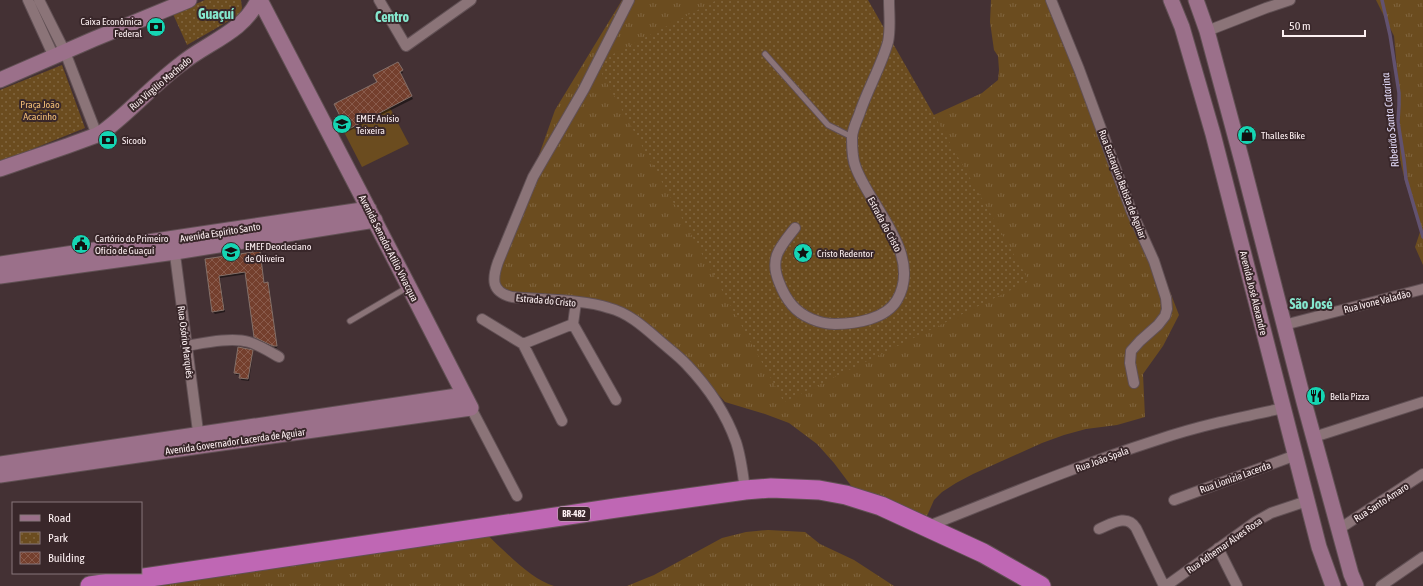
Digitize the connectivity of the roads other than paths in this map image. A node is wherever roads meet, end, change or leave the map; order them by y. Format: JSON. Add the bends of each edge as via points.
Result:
{"nodes":[{"id":1,"x":28,"y":0,"type":"edge"},
{"id":2,"x":39,"y":0,"type":"edge"},
{"id":3,"x":189,"y":0,"type":"edge"},
{"id":4,"x":259,"y":0,"type":"edge"},
{"id":5,"x":378,"y":0,"type":"edge"},
{"id":6,"x":471,"y":0,"type":"edge"},
{"id":7,"x":629,"y":0,"type":"edge"},
{"id":8,"x":889,"y":0,"type":"edge"},
{"id":9,"x":1051,"y":0,"type":"edge"},
{"id":10,"x":1171,"y":0,"type":"edge"},
{"id":11,"x":1196,"y":0,"type":"edge"},
{"id":12,"x":1290,"y":0,"type":"edge"},
{"id":13,"x":1207,"y":31,"type":"junction"},
{"id":14,"x":60,"y":54,"type":"junction"},
{"id":15,"x":765,"y":54,"type":"dead end"},
{"id":16,"x":0,"y":80,"type":"edge"},
{"id":17,"x":1232,"y":123,"type":"junction"},
{"id":18,"x":1211,"y":128,"type":"junction"},
{"id":19,"x":97,"y":135,"type":"junction"},
{"id":20,"x":852,"y":137,"type":"junction"},
{"id":21,"x":0,"y":169,"type":"edge"},
{"id":22,"x":372,"y":215,"type":"junction"},
{"id":23,"x":795,"y":228,"type":"dead end"},
{"id":24,"x":174,"y":246,"type":"junction"},
{"id":25,"x":0,"y":264,"type":"edge"},
{"id":26,"x":0,"y":276,"type":"edge"},
{"id":27,"x":409,"y":287,"type":"junction"},
{"id":28,"x":1423,"y":289,"type":"edge"},
{"id":29,"x":576,"y":302,"type":"junction"},
{"id":30,"x":482,"y":319,"type":"dead end"},
{"id":31,"x":350,"y":321,"type":"dead end"},
{"id":32,"x":573,"y":324,"type":"junction"},
{"id":33,"x":1284,"y":325,"type":"junction"},
{"id":34,"x":523,"y":344,"type":"junction"},
{"id":35,"x":186,"y":346,"type":"junction"},
{"id":36,"x":279,"y":357,"type":"dead end"},
{"id":37,"x":1298,"y":378,"type":"junction"},
{"id":38,"x":1276,"y":382,"type":"junction"},
{"id":39,"x":1134,"y":383,"type":"dead end"},
{"id":40,"x":616,"y":400,"type":"dead end"},
{"id":41,"x":468,"y":402,"type":"junction"},
{"id":42,"x":1423,"y":402,"type":"edge"},
{"id":43,"x":1284,"y":408,"type":"junction"},
{"id":44,"x":562,"y":421,"type":"dead end"},
{"id":45,"x":1314,"y":437,"type":"junction"},
{"id":46,"x":199,"y":440,"type":"junction"},
{"id":47,"x":1296,"y":455,"type":"junction"},
{"id":48,"x":0,"y":464,"type":"edge"},
{"id":49,"x":1423,"y":474,"type":"edge"},
{"id":50,"x":0,"y":475,"type":"edge"},
{"id":51,"x":745,"y":490,"type":"junction"},
{"id":52,"x":517,"y":496,"type":"dead end"},
{"id":53,"x":1174,"y":500,"type":"dead end"},
{"id":54,"x":1307,"y":501,"type":"junction"},
{"id":55,"x":925,"y":527,"type":"junction"},
{"id":56,"x":1099,"y":529,"type":"dead end"},
{"id":57,"x":1339,"y":529,"type":"junction"},
{"id":58,"x":1218,"y":548,"type":"junction"},
{"id":59,"x":1423,"y":557,"type":"edge"},
{"id":60,"x":90,"y":586,"type":"edge"},
{"id":61,"x":1041,"y":586,"type":"edge"},
{"id":62,"x":1165,"y":586,"type":"edge"},
{"id":63,"x":1237,"y":586,"type":"edge"},
{"id":64,"x":1333,"y":586,"type":"edge"},
{"id":65,"x":1356,"y":586,"type":"edge"},
{"id":66,"x":1380,"y":586,"type":"edge"}],
"edges":[{"from":1,"to":14,"type":"street"},
{"from":2,"to":14,"type":"street"},
{"from":3,"to":14,"type":"main road"},
{"from":4,"to":19,"type":"main road","name":"Rua Virgilio Machado","via":[[246,19],[180,64]]},
{"from":4,"to":22,"type":"main road","name":"Avenida Senador Atilio Vivacqua"},
{"from":5,"to":6,"type":"street","via":[[406,46]]},
{"from":7,"to":29,"type":"street","name":"Estrada do Cristo","via":[[584,89],[533,177],[494,273],[494,282],[504,295]]},
{"from":8,"to":20,"type":"street","name":"Estrada do Cristo","via":[[890,28],[887,43],[862,103]]},
{"from":9,"to":39,"type":"street","name":"Rua Eustaquio Batista de Aguiar","via":[[1131,210],[1154,261],[1166,298],[1167,309],[1164,316],[1132,351],[1130,363]]},
{"from":10,"to":18,"type":"main road","name":"Avenida José Alexandre","via":[[1182,27]]},
{"from":11,"to":13,"type":"main road"},
{"from":12,"to":13,"type":"street"},
{"from":13,"to":17,"type":"main road"},
{"from":14,"to":16,"type":"main road"},
{"from":14,"to":19,"type":"street"},
{"from":15,"to":20,"type":"lane","via":[[828,125]]},
{"from":17,"to":18,"type":"main road","via":[[1220,129]]},
{"from":17,"to":33,"type":"main road"},
{"from":18,"to":38,"type":"main road","name":"Avenida José Alexandre"},
{"from":19,"to":21,"type":"main road"},
{"from":20,"to":23,"type":"street","name":"Estrada do Cristo","via":[[853,160],[858,174],[901,253],[905,270],[904,283],[895,303],[889,310],[868,320],[835,324],[810,319],[795,309],[782,289],[774,263],[781,246]]},
{"from":22,"to":24,"type":"main road","name":"Avenida Espírito Santo"},
{"from":22,"to":27,"type":"main road","name":"Avenida Senador Atilio Vivacqua"},
{"from":24,"to":25,"type":"main road","name":"Avenida Espírito Santo"},
{"from":24,"to":26,"type":"main road","name":"Avenida Espírito Santo"},
{"from":24,"to":35,"type":"street","name":"Rua Osório Marquês"},
{"from":27,"to":31,"type":"lane"},
{"from":27,"to":41,"type":"main road","name":"Avenida Senador Atilio Vivacqua"},
{"from":28,"to":33,"type":"street","name":"Rua Ivone Valadão"},
{"from":29,"to":32,"type":"street"},
{"from":29,"to":51,"type":"street","name":"Estrada do Cristo","via":[[609,307],[625,313],[687,365],[705,386],[732,431],[740,454]]},
{"from":30,"to":34,"type":"street"},
{"from":32,"to":34,"type":"street"},
{"from":32,"to":40,"type":"street"},
{"from":33,"to":37,"type":"main road"},
{"from":34,"to":44,"type":"street"},
{"from":35,"to":36,"type":"street","via":[[241,341],[249,342]]},
{"from":35,"to":46,"type":"street","name":"Rua Osório Marquês"},
{"from":37,"to":38,"type":"main road","via":[[1287,384]]},
{"from":37,"to":45,"type":"main road"},
{"from":38,"to":43,"type":"main road","name":"Avenida José Alexandre"},
{"from":41,"to":46,"type":"main road","name":"Avenida Governador Lacerda de Aguiar"},
{"from":41,"to":52,"type":"street","name":"Avenida Senador Atilio Vivacqua"},
{"from":42,"to":45,"type":"street"},
{"from":43,"to":47,"type":"main road","name":"Avenida José Alexandre"},
{"from":43,"to":55,"type":"street","name":"Rua João Spala","via":[[1216,422],[1158,440]]},
{"from":45,"to":57,"type":"main road"},
{"from":46,"to":48,"type":"main road","name":"Avenida Governador Lacerda de Aguiar"},
{"from":46,"to":50,"type":"main road","name":"Avenida Governador Lacerda de Aguiar"},
{"from":47,"to":53,"type":"street","name":"Rua Lionizia Lacerda"},
{"from":47,"to":54,"type":"main road","name":"Avenida José Alexandre"},
{"from":49,"to":57,"type":"street","name":"Rua Santo Amaro"},
{"from":51,"to":55,"type":"highway","number":"BR-482","via":[[820,490],[846,495],[881,506]]},
{"from":51,"to":60,"type":"highway","number":"BR-482"},
{"from":54,"to":58,"type":"street","name":"Rua Adhemar Alves Rosa","via":[[1264,516]]},
{"from":54,"to":64,"type":"main road","name":"Avenida José Alexandre"},
{"from":55,"to":61,"type":"highway","number":"BR-482","via":[[983,553]]},
{"from":56,"to":62,"type":"street","via":[[1124,519],[1131,521]]},
{"from":57,"to":65,"type":"main road"},
{"from":58,"to":62,"type":"street","name":"Rua Adhemar Alves Rosa"},
{"from":58,"to":63,"type":"street"},
{"from":59,"to":66,"type":"street"}]}
